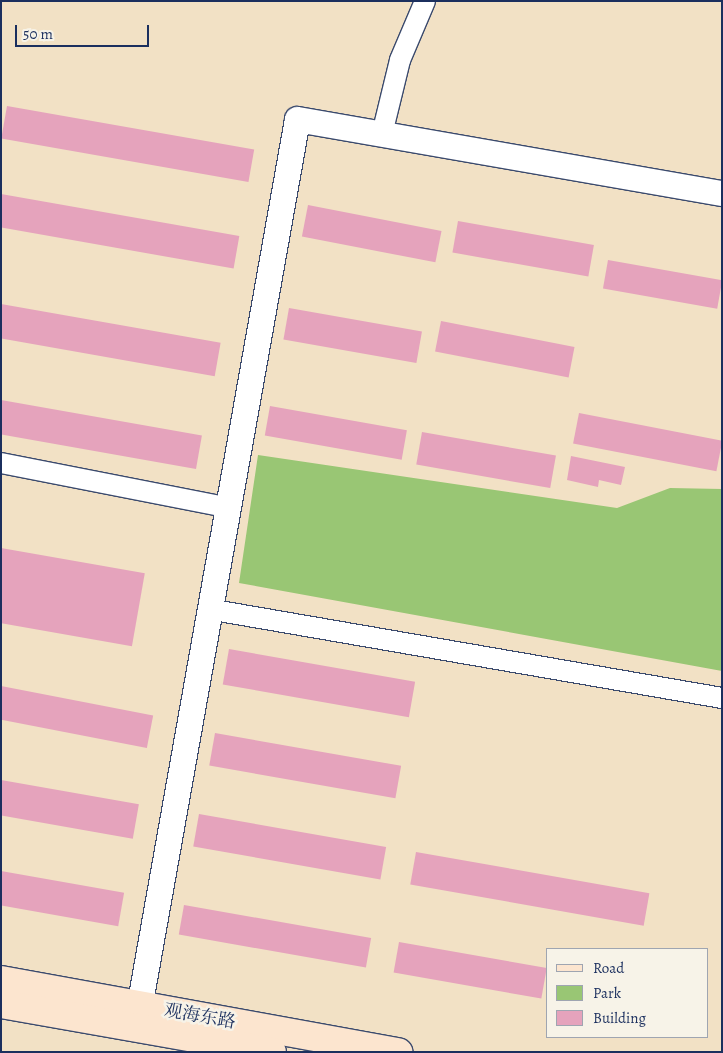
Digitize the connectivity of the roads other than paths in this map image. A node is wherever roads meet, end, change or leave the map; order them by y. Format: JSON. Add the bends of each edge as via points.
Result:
{"nodes":[{"id":1,"x":425,"y":1,"type":"edge"},
{"id":2,"x":382,"y":134,"type":"junction"},
{"id":3,"x":722,"y":193,"type":"edge"},
{"id":4,"x":1,"y":463,"type":"edge"},
{"id":5,"x":226,"y":507,"type":"junction"},
{"id":6,"x":208,"y":609,"type":"junction"},
{"id":7,"x":722,"y":698,"type":"edge"},
{"id":8,"x":1,"y":980,"type":"edge"},
{"id":9,"x":1,"y":1004,"type":"edge"},
{"id":10,"x":138,"y":1016,"type":"junction"},
{"id":11,"x":303,"y":1043,"type":"edge"},
{"id":12,"x":272,"y":1052,"type":"edge"},
{"id":13,"x":399,"y":1052,"type":"edge"}],
"edges":[{"from":1,"to":2,"type":"street","via":[[400,60]]},
{"from":2,"to":3,"type":"street"},
{"from":2,"to":5,"type":"street","via":[[297,119]]},
{"from":4,"to":5,"type":"street"},
{"from":5,"to":6,"type":"street"},
{"from":6,"to":7,"type":"street"},
{"from":6,"to":10,"type":"street"},
{"from":8,"to":10,"type":"main road","name":"观海东路"},
{"from":9,"to":10,"type":"main road","name":"观海东路"},
{"from":10,"to":11,"type":"main road","name":"观海东路"},
{"from":10,"to":12,"type":"main road","name":"观海东路"},
{"from":11,"to":13,"type":"main road","name":"观海东路"}]}
